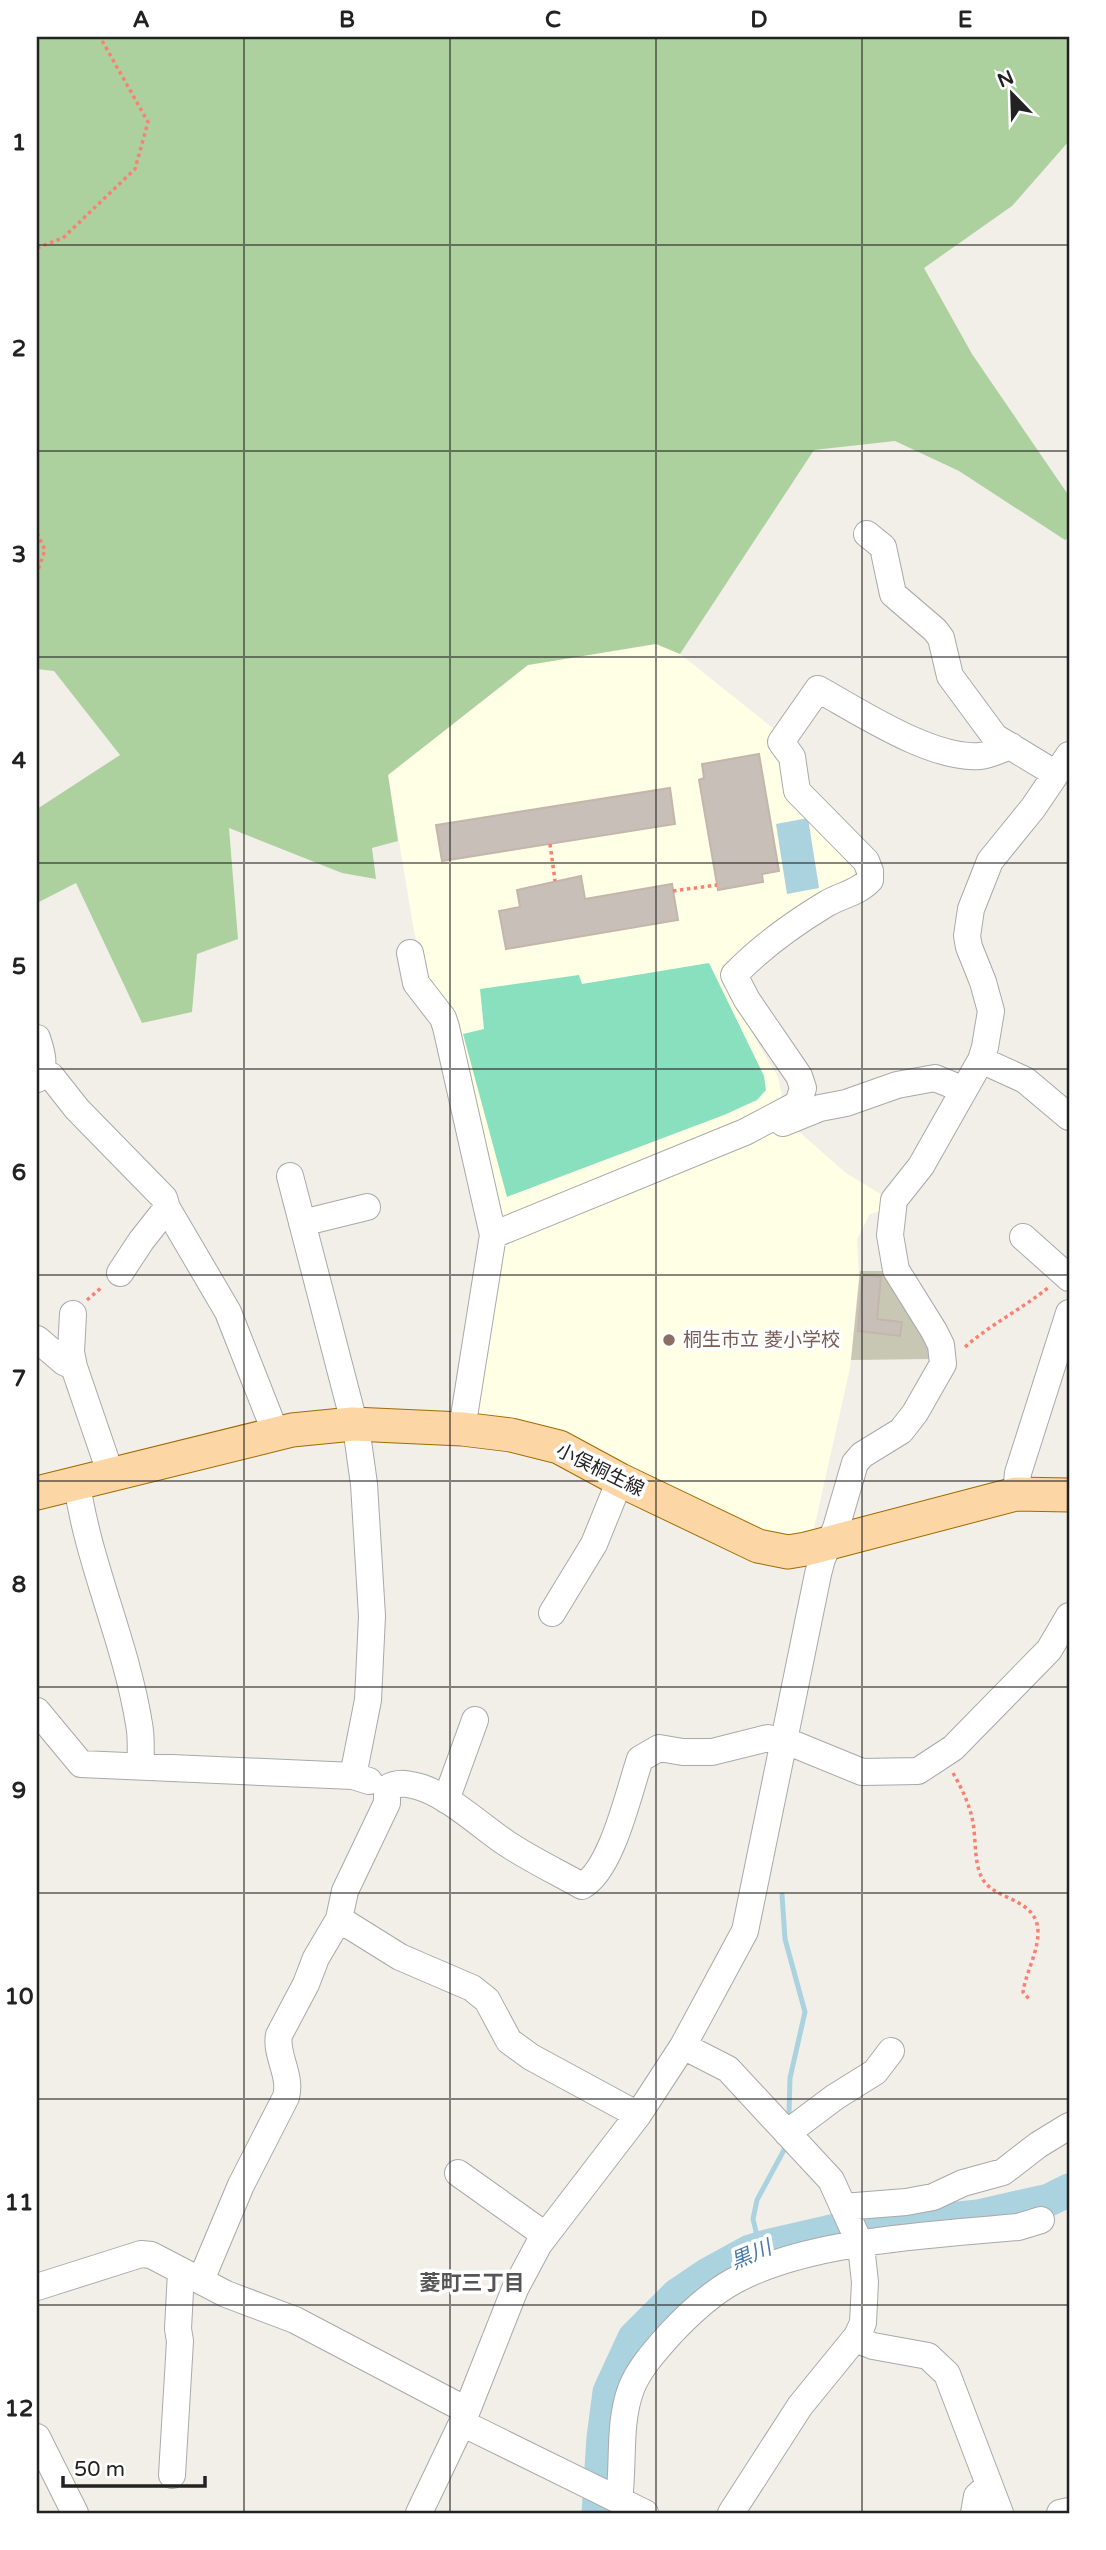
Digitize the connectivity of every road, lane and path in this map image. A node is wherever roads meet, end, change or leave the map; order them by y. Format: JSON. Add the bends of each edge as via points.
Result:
{"nodes":[{"id":1,"x":100,"y":37,"type":"edge"},
{"id":2,"x":37,"y":248,"type":"edge"},
{"id":3,"x":37,"y":533,"type":"edge"},
{"id":4,"x":867,"y":534,"type":"dead end"},
{"id":5,"x":37,"y":573,"type":"edge"},
{"id":6,"x":1011,"y":746,"type":"junction"},
{"id":7,"x":1064,"y":768,"type":"edge"},
{"id":8,"x":550,"y":844,"type":"dead end"},
{"id":9,"x":555,"y":881,"type":"dead end"},
{"id":10,"x":717,"y":885,"type":"dead end"},
{"id":11,"x":673,"y":891,"type":"dead end"},
{"id":12,"x":410,"y":953,"type":"dead end"},
{"id":13,"x":37,"y":1038,"type":"edge"},
{"id":14,"x":981,"y":1060,"type":"junction"},
{"id":15,"x":39,"y":1073,"type":"edge"},
{"id":16,"x":964,"y":1090,"type":"junction"},
{"id":17,"x":1069,"y":1117,"type":"edge"},
{"id":18,"x":745,"y":1132,"type":"junction"},
{"id":19,"x":290,"y":1176,"type":"dead end"},
{"id":20,"x":367,"y":1207,"type":"dead end"},
{"id":21,"x":167,"y":1208,"type":"junction"},
{"id":22,"x":302,"y":1223,"type":"junction"},
{"id":23,"x":493,"y":1236,"type":"junction"},
{"id":24,"x":1023,"y":1237,"type":"dead end"},
{"id":25,"x":120,"y":1273,"type":"joint"},
{"id":26,"x":1067,"y":1277,"type":"edge"},
{"id":27,"x":1069,"y":1313,"type":"edge"},
{"id":28,"x":73,"y":1314,"type":"joint"},
{"id":29,"x":37,"y":1339,"type":"edge"},
{"id":30,"x":943,"y":1359,"type":"junction"},
{"id":31,"x":74,"y":1367,"type":"junction"},
{"id":32,"x":354,"y":1424,"type":"junction"},
{"id":33,"x":462,"y":1429,"type":"junction"},
{"id":34,"x":276,"y":1434,"type":"junction"},
{"id":35,"x":111,"y":1475,"type":"junction"},
{"id":36,"x":620,"y":1480,"type":"junction"},
{"id":37,"x":77,"y":1484,"type":"junction"},
{"id":38,"x":37,"y":1493,"type":"edge"},
{"id":39,"x":1016,"y":1494,"type":"junction"},
{"id":40,"x":1069,"y":1495,"type":"edge"},
{"id":41,"x":831,"y":1543,"type":"junction"},
{"id":42,"x":552,"y":1613,"type":"dead end"},
{"id":43,"x":1069,"y":1616,"type":"edge"},
{"id":44,"x":37,"y":1711,"type":"edge"},
{"id":45,"x":475,"y":1720,"type":"dead end"},
{"id":46,"x":783,"y":1741,"type":"junction"},
{"id":47,"x":944,"y":1756,"type":"junction"},
{"id":48,"x":141,"y":1767,"type":"junction"},
{"id":49,"x":353,"y":1776,"type":"junction"},
{"id":50,"x":387,"y":1788,"type":"junction"},
{"id":51,"x":446,"y":1800,"type":"junction"},
{"id":52,"x":340,"y":1919,"type":"junction"},
{"id":53,"x":1029,"y":1999,"type":"dead end"},
{"id":54,"x":683,"y":2046,"type":"junction"},
{"id":55,"x":891,"y":2051,"type":"dead end"},
{"id":56,"x":638,"y":2115,"type":"junction"},
{"id":57,"x":1069,"y":2126,"type":"edge"},
{"id":58,"x":788,"y":2133,"type":"junction"},
{"id":59,"x":458,"y":2173,"type":"dead end"},
{"id":60,"x":844,"y":2209,"type":"junction"},
{"id":61,"x":1041,"y":2220,"type":"dead end"},
{"id":62,"x":545,"y":2235,"type":"junction"},
{"id":63,"x":860,"y":2242,"type":"junction"},
{"id":64,"x":191,"y":2276,"type":"junction"},
{"id":65,"x":37,"y":2287,"type":"edge"},
{"id":66,"x":857,"y":2336,"type":"junction"},
{"id":67,"x":464,"y":2417,"type":"junction"},
{"id":68,"x":37,"y":2437,"type":"edge"},
{"id":69,"x":172,"y":2475,"type":"dead end"},
{"id":70,"x":989,"y":2485,"type":"junction"},
{"id":71,"x":616,"y":2498,"type":"junction"},
{"id":72,"x":1069,"y":2511,"type":"edge"},
{"id":73,"x":75,"y":2513,"type":"edge"},
{"id":74,"x":419,"y":2513,"type":"edge"},
{"id":75,"x":645,"y":2513,"type":"edge"},
{"id":76,"x":731,"y":2513,"type":"edge"},
{"id":77,"x":974,"y":2513,"type":"edge"},
{"id":78,"x":1000,"y":2513,"type":"edge"},
{"id":79,"x":1060,"y":2513,"type":"edge"}],
"edges":[{"from":1,"to":2,"type":"path","via":[[148,122],[135,169],[63,238]]},
{"from":3,"to":5,"type":"path","via":[[45,550]]},
{"from":4,"to":6,"type":"street","via":[[883,547],[893,594],[935,630],[950,676],[995,737]]},
{"from":6,"to":7,"type":"street"},
{"from":6,"to":18,"type":"street","via":[[982,756],[939,749],[919,743],[818,689],[781,742],[792,757],[797,791],[866,861],[870,880],[795,922],[734,975],[803,1088],[798,1104]]},
{"from":7,"to":14,"type":"street","via":[[990,860],[971,909],[969,947],[990,1011]]},
{"from":8,"to":9,"type":"path"},
{"from":10,"to":11,"type":"path"},
{"from":12,"to":23,"type":"street","via":[[416,983],[446,1027]]},
{"from":13,"to":15,"type":"street","via":[[42,1053]]},
{"from":14,"to":16,"type":"street"},
{"from":14,"to":17,"type":"street","via":[[1025,1080]]},
{"from":15,"to":21,"type":"street","via":[[51,1076],[164,1198]]},
{"from":16,"to":18,"type":"street","via":[[935,1078],[897,1085]]},
{"from":16,"to":30,"type":"street","via":[[921,1166],[898,1192],[890,1225],[896,1269],[934,1331]]},
{"from":18,"to":23,"type":"street"},
{"from":19,"to":22,"type":"street"},
{"from":20,"to":22,"type":"street"},
{"from":21,"to":25,"type":"street"},
{"from":21,"to":34,"type":"street","via":[[228,1312]]},
{"from":22,"to":32,"type":"street"},
{"from":23,"to":33,"type":"street"},
{"from":24,"to":26,"type":"street"},
{"from":25,"to":28,"type":"path"},
{"from":26,"to":30,"type":"path"},
{"from":27,"to":39,"type":"street","via":[[1018,1473]]},
{"from":28,"to":31,"type":"street"},
{"from":29,"to":31,"type":"street"},
{"from":30,"to":41,"type":"street","via":[[935,1381],[901,1431],[855,1463]]},
{"from":31,"to":35,"type":"street"},
{"from":32,"to":33,"type":"main road","name":"小俣桐生線"},
{"from":32,"to":34,"type":"main road","name":"小俣桐生線"},
{"from":32,"to":49,"type":"street","via":[[372,1616],[368,1700]]},
{"from":33,"to":36,"type":"main road","name":"小俣桐生線","via":[[559,1447]]},
{"from":34,"to":35,"type":"main road","name":"小俣桐生線"},
{"from":35,"to":37,"type":"main road","name":"小俣桐生線"},
{"from":36,"to":41,"type":"main road","name":"小俣桐生線","via":[[758,1546],[788,1552]]},
{"from":36,"to":42,"type":"street","via":[[594,1544]]},
{"from":37,"to":38,"type":"main road","name":"小俣桐生線"},
{"from":37,"to":48,"type":"street","via":[[126,1661],[140,1727]]},
{"from":39,"to":40,"type":"main road","name":"小俣桐生線"},
{"from":39,"to":41,"type":"main road","name":"小俣桐生線"},
{"from":41,"to":46,"type":"street","via":[[818,1574]]},
{"from":43,"to":47,"type":"street","via":[[1049,1650]]},
{"from":44,"to":48,"type":"street","via":[[81,1764]]},
{"from":45,"to":51,"type":"street"},
{"from":46,"to":47,"type":"street","via":[[862,1772],[918,1771]]},
{"from":46,"to":51,"type":"street","via":[[768,1738],[712,1752],[659,1748],[640,1759],[608,1854],[582,1886],[508,1844]]},
{"from":46,"to":54,"type":"street","via":[[745,1931]]},
{"from":47,"to":53,"type":"path","via":[[970,1808],[981,1876],[989,1888],[1020,1904],[1036,1922],[1037,1946],[1024,1992]]},
{"from":48,"to":49,"type":"street"},
{"from":49,"to":50,"type":"street"},
{"from":50,"to":51,"type":"street","via":[[404,1783]]},
{"from":50,"to":52,"type":"street","via":[[387,1803],[345,1891]]},
{"from":52,"to":56,"type":"street","via":[[400,1957],[472,1988],[487,2000],[509,2041]]},
{"from":52,"to":64,"type":"street","via":[[279,2035],[286,2096]]},
{"from":54,"to":56,"type":"street"},
{"from":54,"to":58,"type":"street","via":[[728,2069]]},
{"from":55,"to":58,"type":"street","via":[[875,2072]]},
{"from":56,"to":62,"type":"street"},
{"from":57,"to":60,"type":"street","via":[[1003,2172],[933,2197]]},
{"from":58,"to":60,"type":"street","via":[[831,2180]]},
{"from":59,"to":62,"type":"street"},
{"from":60,"to":63,"type":"street"},
{"from":61,"to":63,"type":"street","via":[[1018,2227]]},
{"from":62,"to":67,"type":"street","via":[[514,2289]]},
{"from":63,"to":66,"type":"street","via":[[865,2282],[863,2323]]},
{"from":63,"to":71,"type":"street","via":[[756,2270],[708,2299],[666,2338],[637,2375],[630,2392]]},
{"from":64,"to":65,"type":"street","via":[[141,2254]]},
{"from":64,"to":67,"type":"street","via":[[295,2320]]},
{"from":64,"to":69,"type":"street","via":[[178,2329]]},
{"from":66,"to":70,"type":"street","via":[[873,2346],[928,2356],[939,2365],[954,2387]]},
{"from":66,"to":76,"type":"street","via":[[800,2406]]},
{"from":67,"to":71,"type":"street"},
{"from":67,"to":74,"type":"street"},
{"from":68,"to":73,"type":"street"},
{"from":70,"to":77,"type":"street","via":[[977,2496]]},
{"from":70,"to":78,"type":"street"},
{"from":71,"to":75,"type":"street"},
{"from":72,"to":79,"type":"street"}]}
